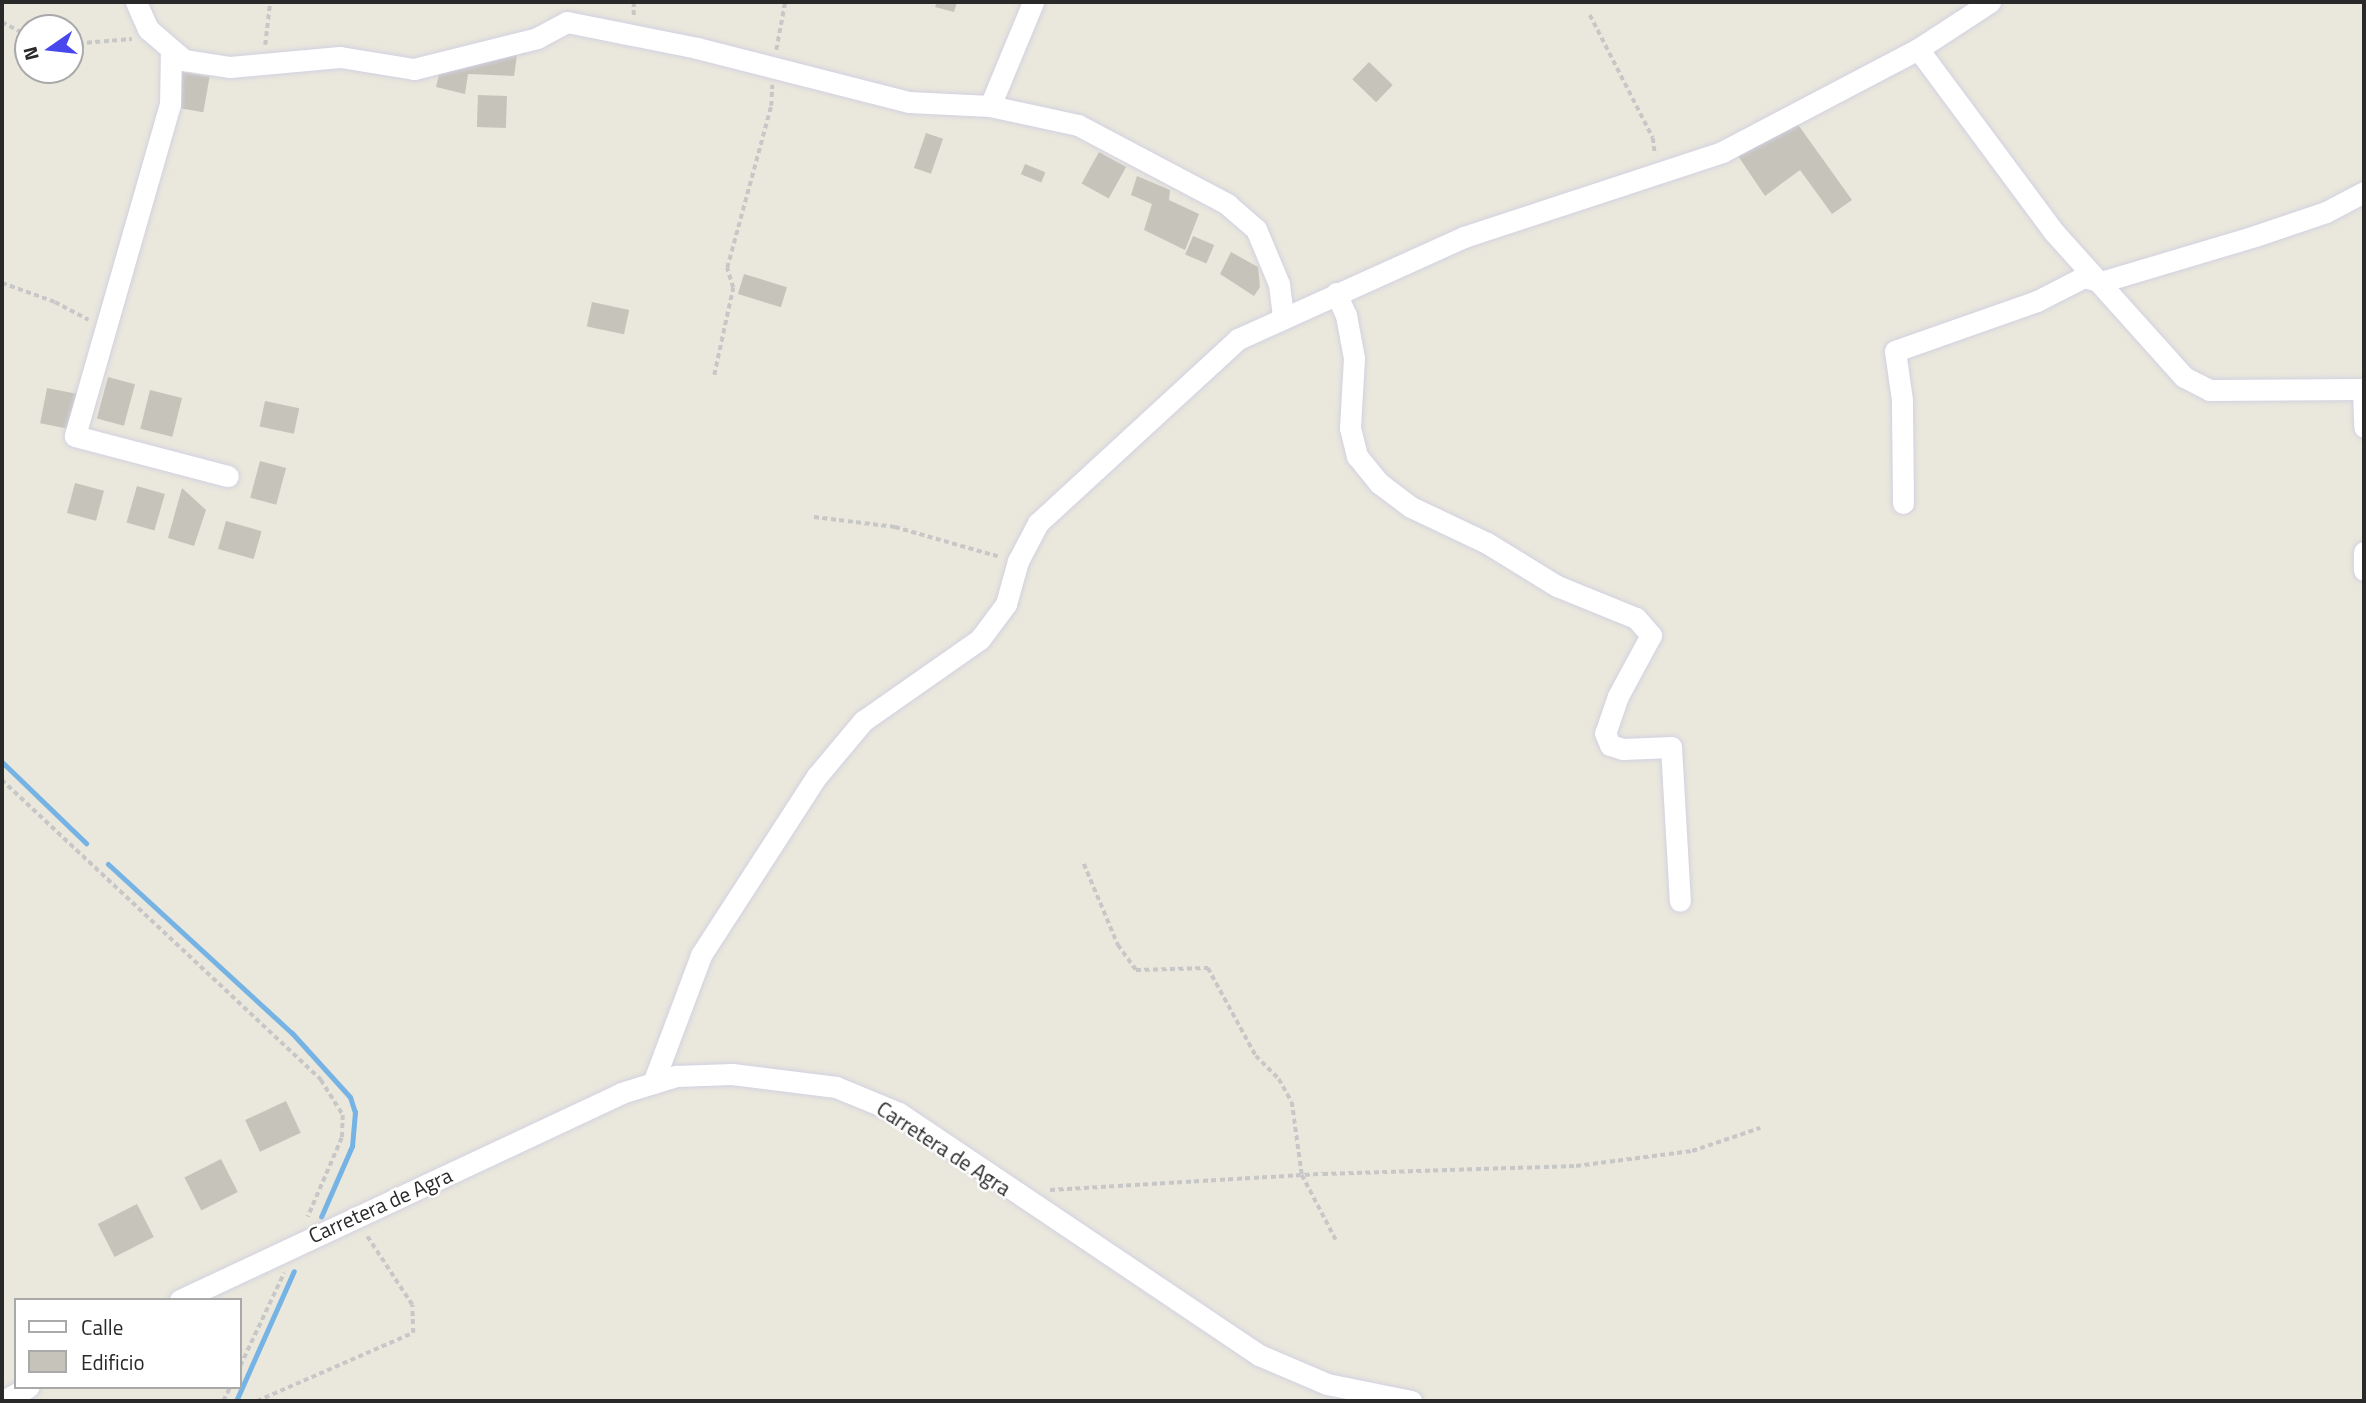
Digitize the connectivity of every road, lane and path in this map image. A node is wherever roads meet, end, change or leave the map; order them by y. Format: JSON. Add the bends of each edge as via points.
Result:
{"nodes":[{"id":1,"x":136,"y":2,"type":"edge"},
{"id":2,"x":270,"y":2,"type":"edge"},
{"id":3,"x":785,"y":2,"type":"edge"},
{"id":4,"x":1033,"y":2,"type":"edge"},
{"id":5,"x":1990,"y":2,"type":"edge"},
{"id":6,"x":1590,"y":15,"type":"dead end"},
{"id":7,"x":84,"y":44,"type":"edge"},
{"id":8,"x":165,"y":44,"type":"junction"},
{"id":9,"x":1918,"y":49,"type":"junction"},
{"id":10,"x":261,"y":63,"type":"junction"},
{"id":11,"x":772,"y":68,"type":"junction"},
{"id":12,"x":990,"y":106,"type":"junction"},
{"id":13,"x":1645,"y":178,"type":"junction"},
{"id":14,"x":2364,"y":192,"type":"edge"},
{"id":15,"x":2101,"y":282,"type":"junction"},
{"id":16,"x":2,"y":283,"type":"edge"},
{"id":17,"x":1336,"y":293,"type":"junction"},
{"id":18,"x":1283,"y":318,"type":"junction"},
{"id":19,"x":105,"y":329,"type":"junction"},
{"id":20,"x":714,"y":375,"type":"dead end"},
{"id":21,"x":2364,"y":389,"type":"edge"},
{"id":22,"x":2364,"y":427,"type":"edge"},
{"id":23,"x":228,"y":476,"type":"dead end"},
{"id":24,"x":1903,"y":503,"type":"dead end"},
{"id":25,"x":814,"y":517,"type":"dead end"},
{"id":26,"x":2364,"y":552,"type":"edge"},
{"id":27,"x":1018,"y":561,"type":"junction"},
{"id":28,"x":2364,"y":569,"type":"edge"},
{"id":29,"x":2,"y":780,"type":"edge"},
{"id":30,"x":1084,"y":864,"type":"dead end"},
{"id":31,"x":1680,"y":901,"type":"dead end"},
{"id":32,"x":653,"y":1083,"type":"junction"},
{"id":33,"x":1760,"y":1128,"type":"dead end"},
{"id":34,"x":1302,"y":1175,"type":"junction"},
{"id":35,"x":1015,"y":1194,"type":"junction"},
{"id":36,"x":355,"y":1218,"type":"junction"},
{"id":37,"x":1336,"y":1240,"type":"dead end"},
{"id":38,"x":297,"y":1243,"type":"junction"},
{"id":39,"x":184,"y":1298,"type":"edge"},
{"id":40,"x":242,"y":1362,"type":"edge"},
{"id":41,"x":24,"y":1389,"type":"edge"},
{"id":42,"x":3,"y":1401,"type":"edge"},
{"id":43,"x":257,"y":1401,"type":"edge"},
{"id":44,"x":1410,"y":1401,"type":"edge"}],
"edges":[{"from":1,"to":8,"type":"street","via":[[148,29]]},
{"from":2,"to":10,"type":"path"},
{"from":3,"to":11,"type":"path"},
{"from":4,"to":12,"type":"street"},
{"from":5,"to":9,"type":"street"},
{"from":6,"to":13,"type":"path","via":[[1653,138],[1657,167]]},
{"from":7,"to":8,"type":"path"},
{"from":8,"to":10,"type":"street","via":[[184,61],[230,67]]},
{"from":8,"to":19,"type":"street","via":[[170,104]]},
{"from":9,"to":13,"type":"street","via":[[1722,152]]},
{"from":9,"to":15,"type":"street","via":[[2053,231]]},
{"from":10,"to":11,"type":"street","via":[[340,57],[414,69],[537,38],[567,22]]},
{"from":11,"to":12,"type":"street","via":[[909,102]]},
{"from":11,"to":20,"type":"path","via":[[771,106],[727,268],[733,288]]},
{"from":12,"to":18,"type":"street","via":[[1078,125],[1227,204],[1256,229],[1279,284]]},
{"from":13,"to":17,"type":"street","via":[[1464,237]]},
{"from":14,"to":15,"type":"street","via":[[2303,220]]},
{"from":15,"to":21,"type":"street","via":[[2184,377],[2209,390]]},
{"from":15,"to":24,"type":"street","via":[[2084,277],[2037,301],[1895,351],[1902,400]]},
{"from":16,"to":19,"type":"path","via":[[55,302]]},
{"from":17,"to":18,"type":"street"},
{"from":17,"to":31,"type":"street","via":[[1353,347],[1350,428],[1357,456],[1379,483],[1411,508],[1487,542],[1557,586],[1636,618],[1651,635],[1618,696],[1605,733],[1610,745],[1623,749],[1671,747]]},
{"from":18,"to":27,"type":"street","via":[[1238,339],[1153,413],[1038,523]]},
{"from":19,"to":23,"type":"street","via":[[75,436]]},
{"from":21,"to":22,"type":"street"},
{"from":25,"to":27,"type":"path","via":[[895,527]]},
{"from":26,"to":28,"type":"street"},
{"from":27,"to":32,"type":"street","via":[[1006,604],[980,639],[863,721],[817,776],[701,955]]},
{"from":29,"to":38,"type":"path","via":[[302,1061],[336,1103],[343,1115],[342,1138]]},
{"from":30,"to":34,"type":"path","via":[[1118,945],[1136,970],[1208,968],[1256,1056],[1279,1079],[1292,1102]]},
{"from":32,"to":35,"type":"street","name":"Carretera de Agra","via":[[698,1074],[732,1074],[836,1087],[899,1114]]},
{"from":32,"to":36,"type":"street","name":"Carretera de Agra"},
{"from":33,"to":34,"type":"path","via":[[1692,1151],[1640,1154],[1576,1166]]},
{"from":34,"to":35,"type":"path"},
{"from":34,"to":37,"type":"path"},
{"from":35,"to":44,"type":"street","name":"Carretera de Agra","via":[[1259,1355],[1327,1384]]},
{"from":36,"to":38,"type":"street","name":"Carretera de Agra"},
{"from":36,"to":43,"type":"path","via":[[412,1305],[413,1333]]},
{"from":38,"to":39,"type":"street","name":"Carretera de Agra"},
{"from":38,"to":40,"type":"path"},
{"from":41,"to":42,"type":"street"}]}
